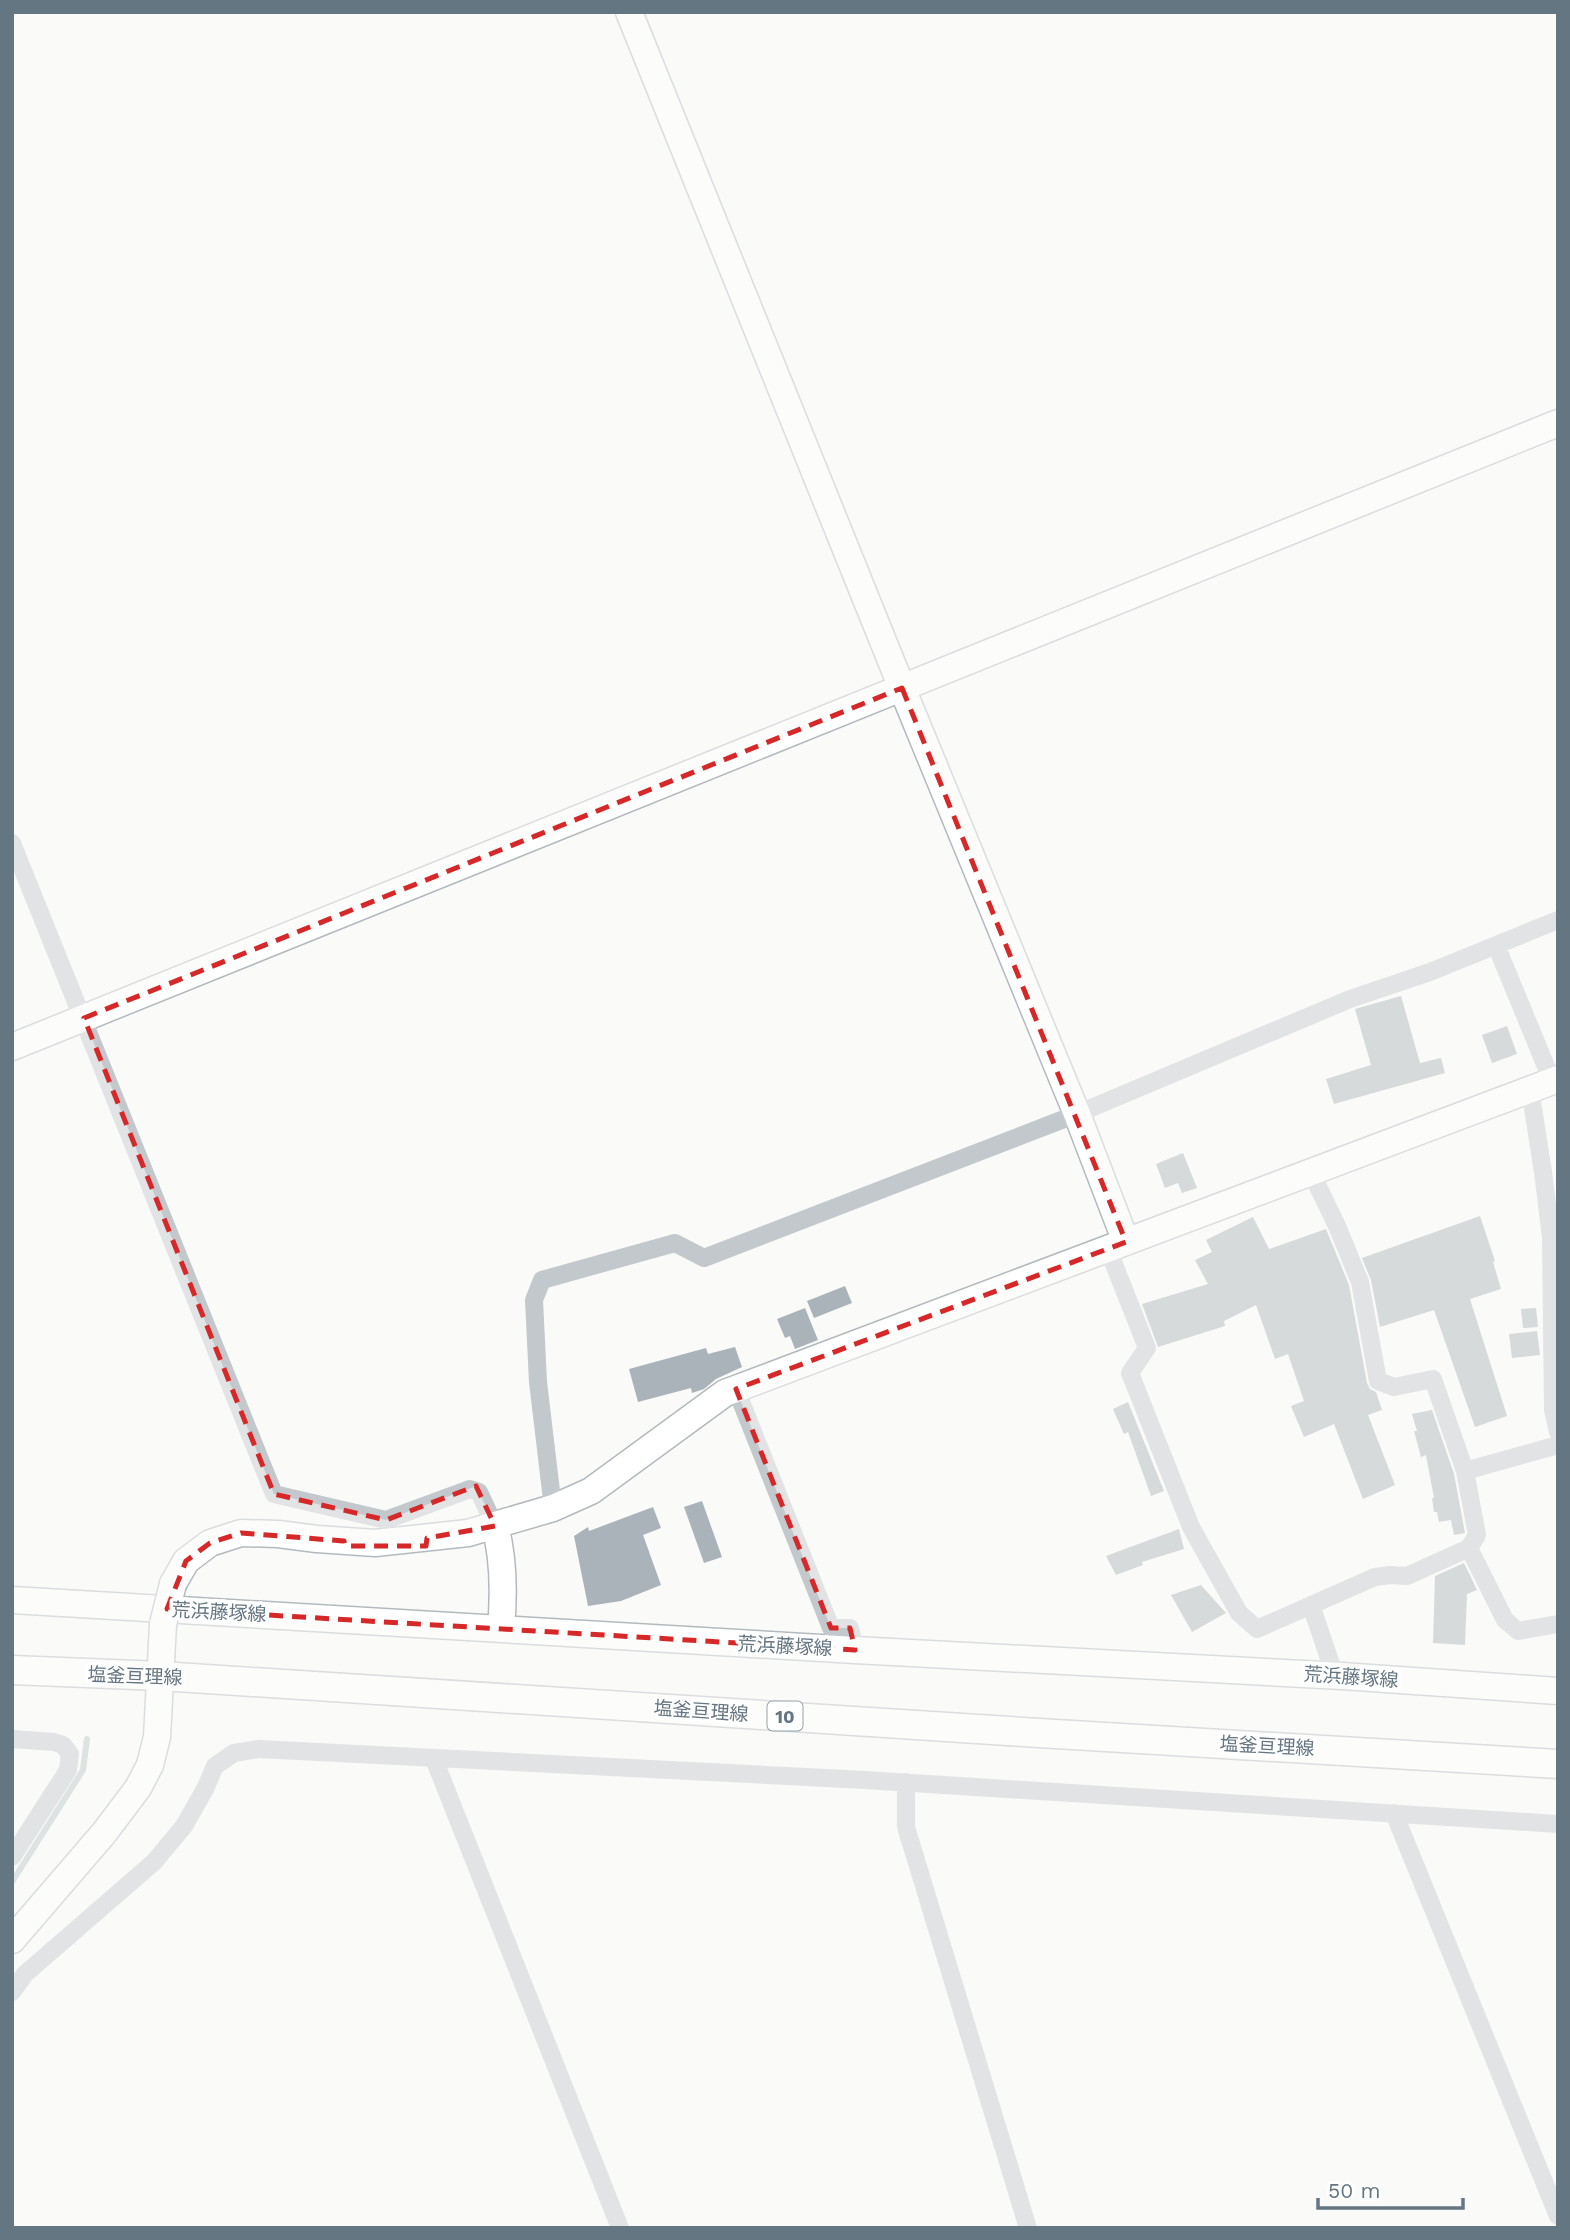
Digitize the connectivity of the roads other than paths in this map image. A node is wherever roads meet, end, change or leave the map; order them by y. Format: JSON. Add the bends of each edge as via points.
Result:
{"nodes":[{"id":1,"x":629,"y":12,"type":"edge"},
{"id":2,"x":1558,"y":423,"type":"edge"},
{"id":3,"x":902,"y":688,"type":"junction"},
{"id":4,"x":12,"y":843,"type":"edge"},
{"id":5,"x":1558,"y":920,"type":"edge"},
{"id":6,"x":1496,"y":946,"type":"junction"},
{"id":7,"x":84,"y":1018,"type":"junction"},
{"id":8,"x":12,"y":1047,"type":"edge"},
{"id":9,"x":1546,"y":1083,"type":"edge"},
{"id":10,"x":1077,"y":1114,"type":"junction"},
{"id":11,"x":1311,"y":1172,"type":"junction"},
{"id":12,"x":1117,"y":1245,"type":"junction"},
{"id":13,"x":736,"y":1389,"type":"junction"},
{"id":14,"x":1558,"y":1432,"type":"edge"},
{"id":15,"x":1558,"y":1445,"type":"edge"},
{"id":16,"x":1465,"y":1471,"type":"junction"},
{"id":17,"x":553,"y":1508,"type":"junction"},
{"id":18,"x":495,"y":1526,"type":"junction"},
{"id":19,"x":1469,"y":1549,"type":"junction"},
{"id":20,"x":12,"y":1600,"type":"edge"},
{"id":21,"x":1311,"y":1605,"type":"junction"},
{"id":22,"x":1558,"y":1624,"type":"edge"},
{"id":23,"x":501,"y":1628,"type":"junction"},
{"id":24,"x":855,"y":1650,"type":"junction"},
{"id":25,"x":12,"y":1670,"type":"edge"},
{"id":26,"x":161,"y":1676,"type":"junction"},
{"id":27,"x":1335,"y":1676,"type":"junction"},
{"id":28,"x":1558,"y":1691,"type":"edge"},
{"id":29,"x":12,"y":1740,"type":"edge"},
{"id":30,"x":434,"y":1759,"type":"junction"},
{"id":31,"x":1558,"y":1763,"type":"edge"},
{"id":32,"x":906,"y":1782,"type":"junction"},
{"id":33,"x":1394,"y":1812,"type":"junction"},
{"id":34,"x":1558,"y":1824,"type":"edge"},
{"id":35,"x":12,"y":1857,"type":"edge"},
{"id":36,"x":12,"y":1940,"type":"edge"},
{"id":37,"x":12,"y":1992,"type":"edge"},
{"id":38,"x":1558,"y":2216,"type":"edge"},
{"id":39,"x":620,"y":2228,"type":"edge"},
{"id":40,"x":1028,"y":2228,"type":"edge"}],
"edges":[{"from":1,"to":3,"type":"street"},
{"from":2,"to":3,"type":"street"},
{"from":3,"to":7,"type":"street"},
{"from":3,"to":10,"type":"street"},
{"from":4,"to":7,"type":"street"},
{"from":5,"to":6,"type":"street"},
{"from":6,"to":9,"type":"street"},
{"from":6,"to":10,"type":"street","via":[[1350,999]]},
{"from":7,"to":8,"type":"street"},
{"from":7,"to":18,"type":"street","via":[[274,1494],[386,1520],[470,1489],[479,1492]]},
{"from":9,"to":11,"type":"street"},
{"from":9,"to":14,"type":"street","via":[[1543,1172],[1550,1237],[1553,1410]]},
{"from":10,"to":12,"type":"street"},
{"from":10,"to":17,"type":"street","via":[[704,1258],[675,1243],[542,1280],[534,1300]]},
{"from":11,"to":12,"type":"street"},
{"from":11,"to":16,"type":"street","via":[[1360,1282],[1378,1381],[1394,1387],[1433,1378]]},
{"from":12,"to":13,"type":"street"},
{"from":12,"to":21,"type":"street","via":[[1147,1348],[1130,1373],[1191,1527],[1239,1614],[1257,1629]]},
{"from":13,"to":17,"type":"street","via":[[591,1490]]},
{"from":13,"to":24,"type":"street","via":[[831,1628],[850,1628]]},
{"from":15,"to":16,"type":"street"},
{"from":16,"to":19,"type":"street","via":[[1477,1535]]},
{"from":17,"to":18,"type":"street"},
{"from":18,"to":23,"type":"street","via":[[503,1573]]},
{"from":18,"to":26,"type":"street","bridge":true,"via":[[375,1543],[242,1533],[211,1544],[186,1562],[173,1584],[163,1624]]},
{"from":19,"to":21,"type":"street","via":[[1407,1576],[1375,1577]]},
{"from":19,"to":22,"type":"street","via":[[1505,1620],[1518,1631]]},
{"from":20,"to":23,"type":"street","name":"荒浜藤塚線"},
{"from":21,"to":27,"type":"street"},
{"from":23,"to":24,"type":"street","name":"荒浜藤塚線"},
{"from":24,"to":27,"type":"street","name":"荒浜藤塚線"},
{"from":25,"to":26,"type":"main road","name":"塩釜亘理線","number":"10"},
{"from":26,"to":31,"type":"main road","name":"塩釜亘理線","number":"10"},
{"from":26,"to":36,"type":"street","via":[[157,1737],[138,1788]]},
{"from":27,"to":28,"type":"street","name":"荒浜藤塚線"},
{"from":29,"to":35,"type":"street","via":[[54,1742],[70,1754],[68,1770]]},
{"from":30,"to":32,"type":"street"},
{"from":30,"to":37,"type":"street","via":[[259,1749],[234,1753],[215,1766],[184,1826],[154,1862],[25,1975]]},
{"from":30,"to":39,"type":"street"},
{"from":32,"to":33,"type":"street"},
{"from":32,"to":40,"type":"street","via":[[906,1827]]},
{"from":33,"to":34,"type":"street"},
{"from":33,"to":38,"type":"street"}]}
